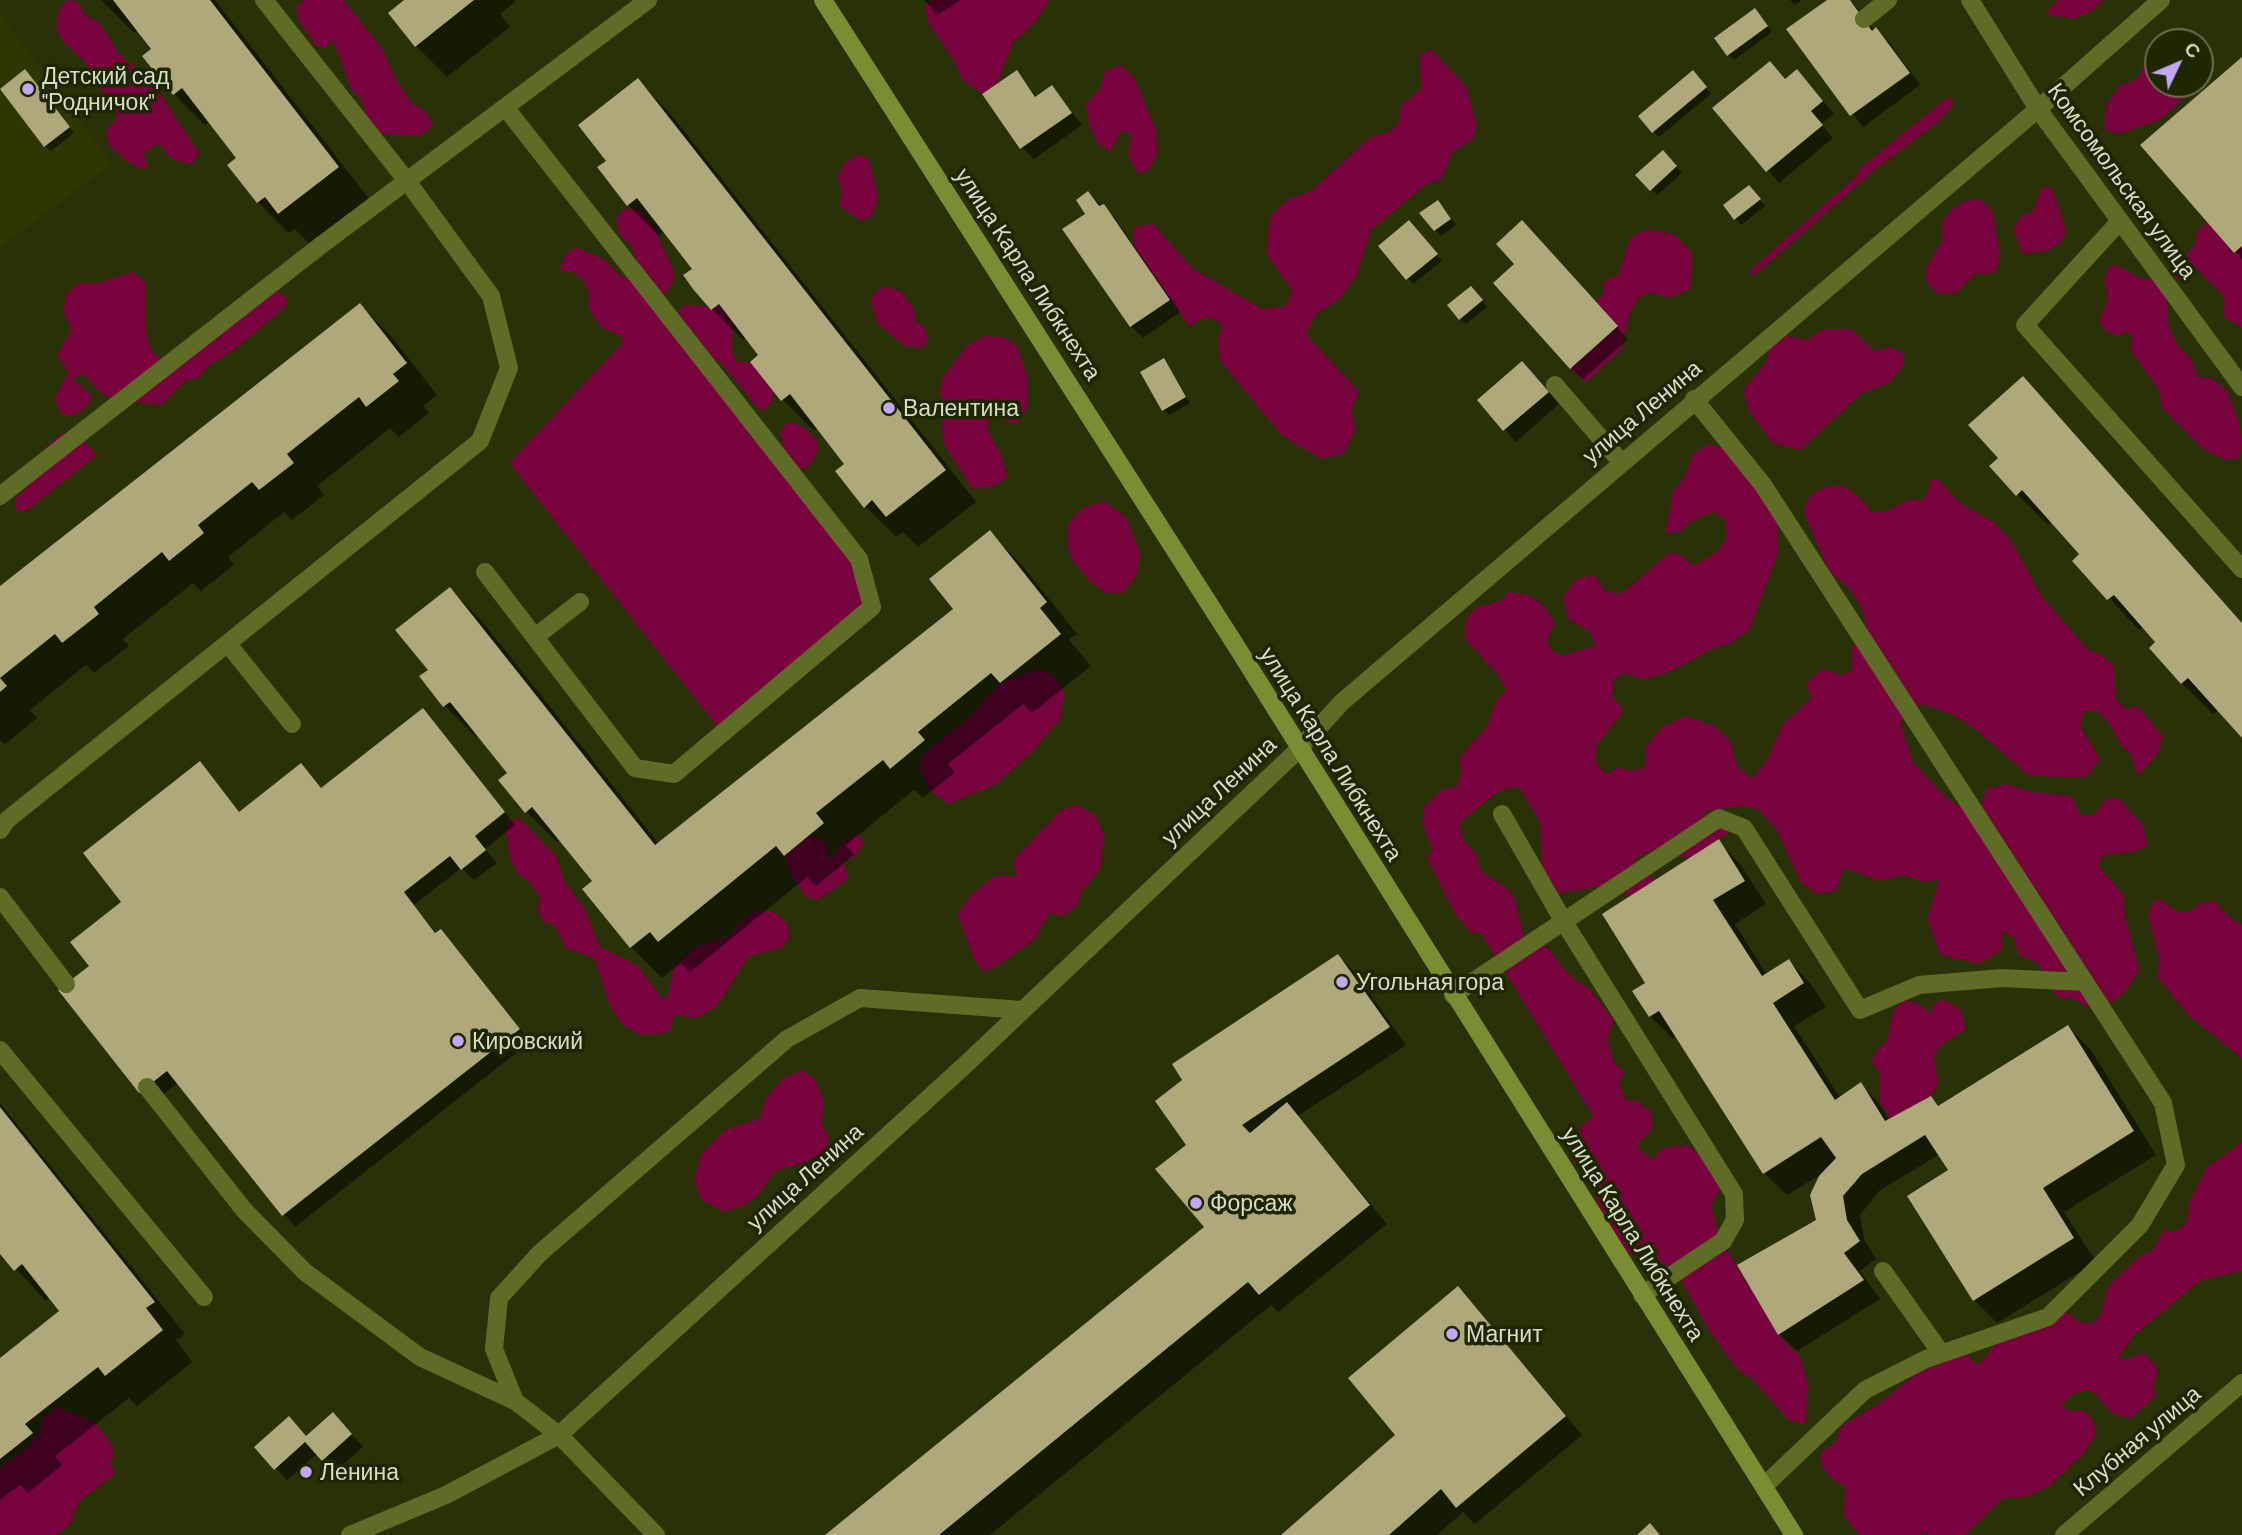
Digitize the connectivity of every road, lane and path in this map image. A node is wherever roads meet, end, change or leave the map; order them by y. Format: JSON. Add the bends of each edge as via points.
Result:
{"nodes":[{"id":1,"x":648,"y":0,"type":"edge"},
{"id":2,"x":823,"y":0,"type":"edge"},
{"id":3,"x":1888,"y":0,"type":"edge"},
{"id":4,"x":1970,"y":0,"type":"edge"},
{"id":5,"x":2161,"y":0,"type":"edge"},
{"id":6,"x":266,"y":1,"type":"edge"},
{"id":7,"x":1864,"y":19,"type":"dead end"},
{"id":8,"x":505,"y":107,"type":"junction"},
{"id":9,"x":2038,"y":109,"type":"junction"},
{"id":10,"x":407,"y":181,"type":"junction"},
{"id":11,"x":2120,"y":221,"type":"junction"},
{"id":12,"x":1555,"y":385,"type":"dead end"},
{"id":13,"x":2242,"y":387,"type":"edge"},
{"id":14,"x":1694,"y":399,"type":"junction"},
{"id":15,"x":1621,"y":461,"type":"junction"},
{"id":16,"x":0,"y":496,"type":"edge"},
{"id":17,"x":2242,"y":569,"type":"edge"},
{"id":18,"x":485,"y":572,"type":"dead end"},
{"id":19,"x":580,"y":602,"type":"dead end"},
{"id":20,"x":535,"y":637,"type":"junction"},
{"id":21,"x":228,"y":644,"type":"junction"},
{"id":22,"x":292,"y":724,"type":"dead end"},
{"id":23,"x":1298,"y":750,"type":"junction"},
{"id":24,"x":1502,"y":814,"type":"dead end"},
{"id":25,"x":0,"y":830,"type":"edge"},
{"id":26,"x":0,"y":897,"type":"edge"},
{"id":27,"x":1564,"y":922,"type":"junction"},
{"id":28,"x":2085,"y":982,"type":"junction"},
{"id":29,"x":66,"y":984,"type":"dead end"},
{"id":30,"x":1453,"y":995,"type":"junction"},
{"id":31,"x":1022,"y":1010,"type":"junction"},
{"id":32,"x":0,"y":1050,"type":"edge"},
{"id":33,"x":147,"y":1087,"type":"dead end"},
{"id":34,"x":1883,"y":1271,"type":"dead end"},
{"id":35,"x":1642,"y":1295,"type":"junction"},
{"id":36,"x":204,"y":1297,"type":"dead end"},
{"id":37,"x":1941,"y":1353,"type":"junction"},
{"id":38,"x":2242,"y":1383,"type":"edge"},
{"id":39,"x":515,"y":1401,"type":"junction"},
{"id":40,"x":559,"y":1434,"type":"junction"},
{"id":41,"x":1764,"y":1486,"type":"junction"},
{"id":42,"x":350,"y":1535,"type":"edge"},
{"id":43,"x":656,"y":1535,"type":"edge"},
{"id":44,"x":1794,"y":1535,"type":"edge"},
{"id":45,"x":2064,"y":1535,"type":"edge"}],
"edges":[{"from":1,"to":8,"type":"street"},
{"from":2,"to":23,"type":"main road","name":"улица Карла Либкнехта"},
{"from":3,"to":7,"type":"street"},
{"from":4,"to":9,"type":"street","name":"Комсомольская улица"},
{"from":5,"to":9,"type":"street","name":"улица Ленина"},
{"from":6,"to":10,"type":"street"},
{"from":8,"to":10,"type":"street"},
{"from":8,"to":20,"type":"street","via":[[859,559],[872,607],[674,774],[635,768]]},
{"from":9,"to":11,"type":"street","name":"Комсомольская улица"},
{"from":9,"to":14,"type":"street","name":"улица Ленина"},
{"from":10,"to":16,"type":"street"},
{"from":10,"to":21,"type":"street","via":[[491,296],[509,368],[480,442]]},
{"from":11,"to":13,"type":"street","name":"Комсомольская улица"},
{"from":11,"to":17,"type":"street","via":[[2025,326]]},
{"from":12,"to":15,"type":"street"},
{"from":14,"to":15,"type":"street","name":"улица Ленина"},
{"from":14,"to":28,"type":"street","via":[[1763,485]]},
{"from":15,"to":23,"type":"street","name":"улица Ленина","via":[[1342,702]]},
{"from":18,"to":20,"type":"street"},
{"from":19,"to":20,"type":"street"},
{"from":21,"to":22,"type":"street"},
{"from":21,"to":25,"type":"street"},
{"from":23,"to":30,"type":"main road","name":"улица Карла Либкнехта"},
{"from":23,"to":31,"type":"street","name":"улица Ленина"},
{"from":24,"to":27,"type":"street"},
{"from":26,"to":29,"type":"street"},
{"from":27,"to":28,"type":"street","via":[[1719,818],[1744,828],[1860,1010],[1919,985],[2002,978]]},
{"from":27,"to":30,"type":"street"},
{"from":27,"to":35,"type":"street","via":[[1734,1194],[1735,1220],[1723,1241]]},
{"from":28,"to":37,"type":"street","via":[[2163,1103],[2176,1165],[2140,1226],[2048,1317]]},
{"from":30,"to":35,"type":"main road","name":"улица Карла Либкнехта"},
{"from":31,"to":39,"type":"street","via":[[860,998],[787,1039],[540,1253],[499,1298],[494,1349]]},
{"from":31,"to":40,"type":"street","name":"улица Ленина"},
{"from":32,"to":36,"type":"street"},
{"from":33,"to":39,"type":"street","via":[[244,1210],[304,1272],[420,1356]]},
{"from":34,"to":37,"type":"street"},
{"from":35,"to":41,"type":"main road","name":"улица Карла Либкнехта"},
{"from":37,"to":41,"type":"street","via":[[1866,1390]]},
{"from":38,"to":45,"type":"street","name":"Клубная улица"},
{"from":39,"to":40,"type":"street"},
{"from":40,"to":42,"type":"street","name":"улица Ленина","via":[[446,1496]]},
{"from":40,"to":43,"type":"street"},
{"from":41,"to":44,"type":"main road","name":"улица Карла Либкнехта"}]}
